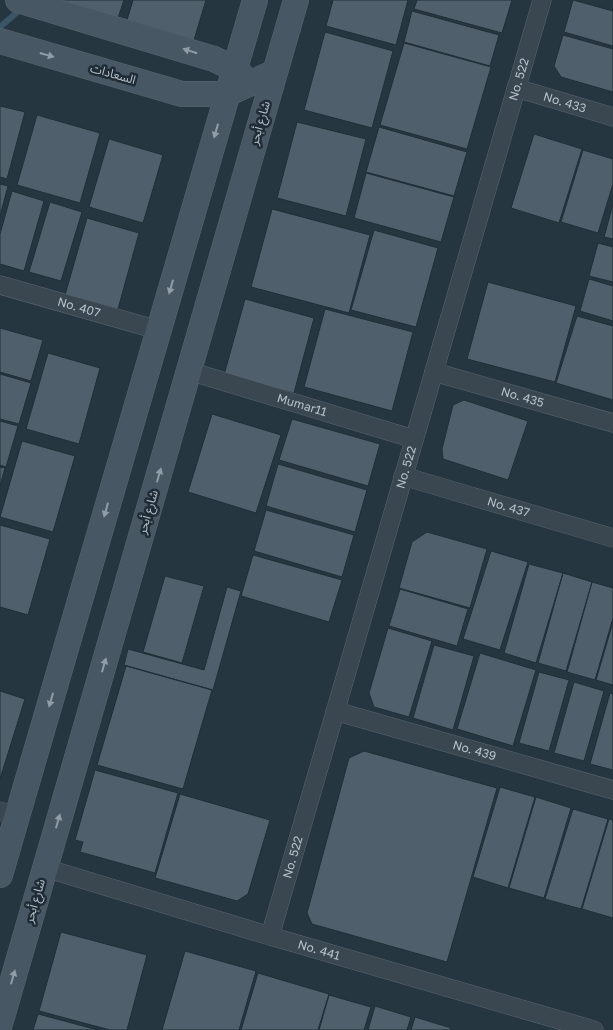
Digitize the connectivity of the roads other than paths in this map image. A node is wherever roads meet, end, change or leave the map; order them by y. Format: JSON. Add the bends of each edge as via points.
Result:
{"nodes":[{"id":1,"x":18,"y":0,"type":"edge"},
{"id":2,"x":255,"y":0,"type":"edge"},
{"id":3,"x":296,"y":0,"type":"edge"},
{"id":4,"x":542,"y":0,"type":"edge"},
{"id":5,"x":0,"y":41,"type":"edge"},
{"id":6,"x":275,"y":72,"type":"junction"},
{"id":7,"x":242,"y":76,"type":"junction"},
{"id":8,"x":516,"y":88,"type":"junction"},
{"id":9,"x":227,"y":94,"type":"junction"},
{"id":10,"x":265,"y":105,"type":"junction"},
{"id":11,"x":613,"y":117,"type":"edge"},
{"id":12,"x":0,"y":285,"type":"edge"},
{"id":13,"x":158,"y":330,"type":"junction"},
{"id":14,"x":189,"y":371,"type":"junction"},
{"id":15,"x":434,"y":372,"type":"junction"},
{"id":16,"x":613,"y":423,"type":"edge"},
{"id":17,"x":414,"y":439,"type":"junction"},
{"id":18,"x":403,"y":476,"type":"junction"},
{"id":19,"x":613,"y":538,"type":"edge"},
{"id":20,"x":335,"y":711,"type":"junction"},
{"id":21,"x":613,"y":790,"type":"edge"},
{"id":22,"x":9,"y":813,"type":"edge"},
{"id":23,"x":45,"y":868,"type":"junction"},
{"id":24,"x":0,"y":875,"type":"edge"},
{"id":25,"x":270,"y":936,"type":"junction"},
{"id":26,"x":0,"y":1024,"type":"edge"},
{"id":27,"x":590,"y":1029,"type":"edge"}],
"edges":[{"from":7,"to":1,"type":"street","one_way":true,"via":[[214,59]]},
{"from":2,"to":7,"type":"street"},
{"from":3,"to":6,"type":"street","name":"شارع أبحر"},
{"from":4,"to":8,"type":"street","name":"No. 522"},
{"from":5,"to":9,"type":"street","name":"السعادات","one_way":true,"via":[[182,94]]},
{"from":6,"to":7,"type":"street"},
{"from":6,"to":10,"type":"street","name":"شارع أبحر"},
{"from":7,"to":9,"type":"street"},
{"from":7,"to":10,"type":"street"},
{"from":8,"to":11,"type":"street","name":"No. 433"},
{"from":8,"to":15,"type":"street","name":"No. 522"},
{"from":9,"to":13,"type":"street","one_way":true},
{"from":10,"to":14,"type":"street","name":"شارع أبحر"},
{"from":12,"to":13,"type":"street","name":"No. 407"},
{"from":13,"to":22,"type":"street","one_way":true},
{"from":14,"to":17,"type":"street","name":"Mumar11"},
{"from":23,"to":14,"type":"street","name":"شارع أبحر","one_way":true},
{"from":15,"to":16,"type":"street","name":"No. 435"},
{"from":15,"to":17,"type":"street","name":"No. 522"},
{"from":17,"to":18,"type":"street","name":"No. 522"},
{"from":18,"to":19,"type":"street","name":"No. 437"},
{"from":18,"to":20,"type":"street","name":"No. 522"},
{"from":20,"to":21,"type":"street","name":"No. 439"},
{"from":20,"to":25,"type":"street","name":"No. 522"},
{"from":22,"to":24,"type":"street"},
{"from":23,"to":25,"type":"street","name":"No. 441"},
{"from":26,"to":23,"type":"street","name":"شارع أبحر","one_way":true},
{"from":25,"to":27,"type":"street","name":"No. 441"}]}
